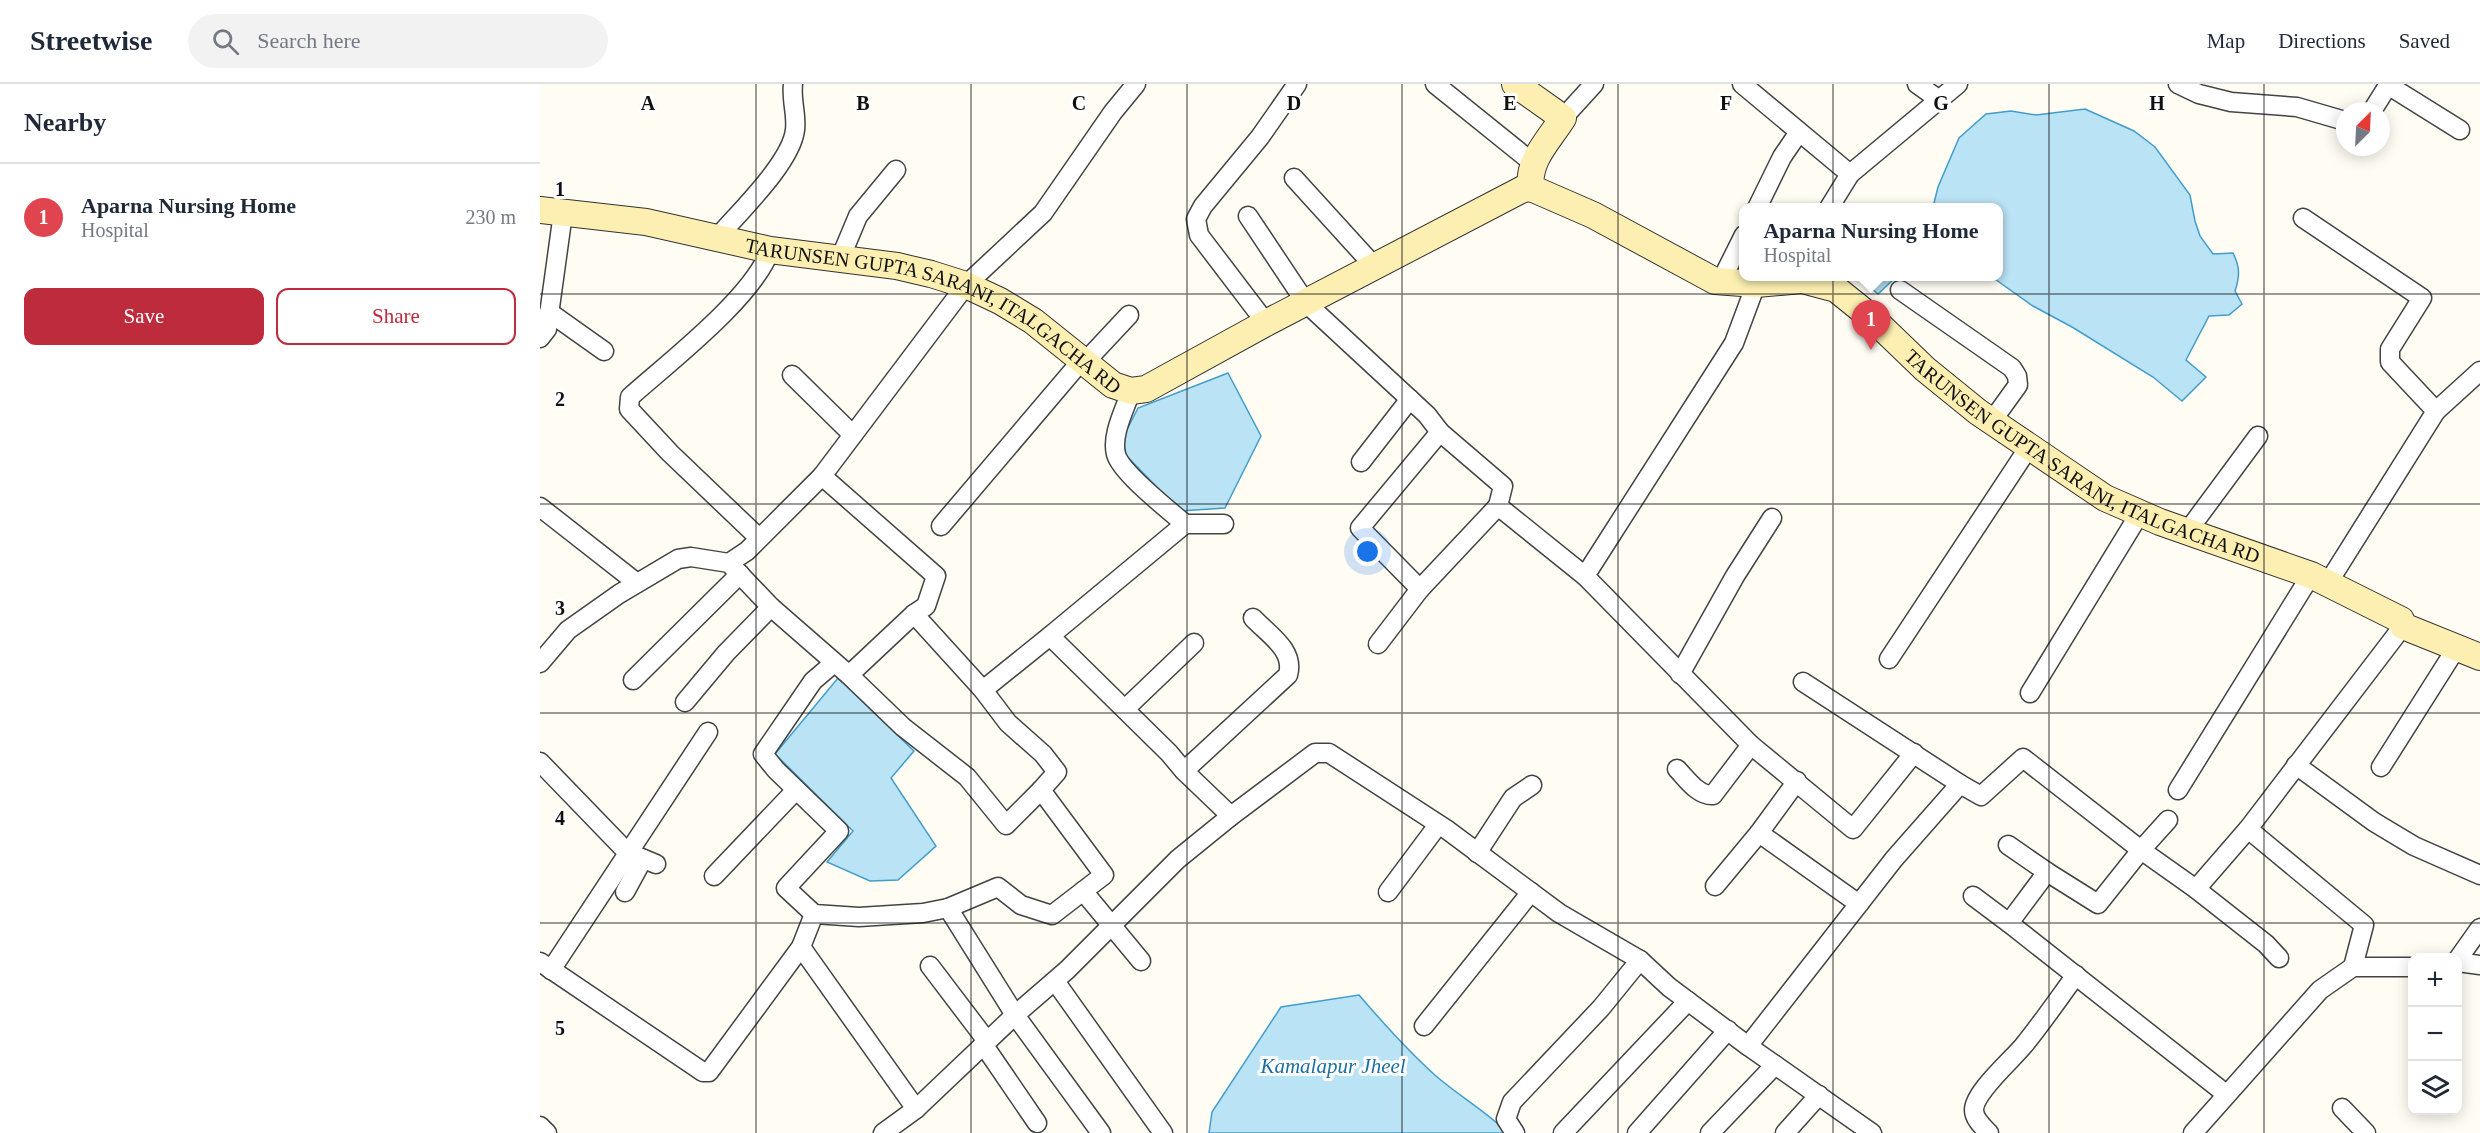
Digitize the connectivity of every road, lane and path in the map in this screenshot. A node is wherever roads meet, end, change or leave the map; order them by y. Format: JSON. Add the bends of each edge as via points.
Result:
{"nodes":[{"id":1,"x":793,"y":84,"type":"edge"},
{"id":2,"x":1136,"y":84,"type":"edge"},
{"id":3,"x":1297,"y":84,"type":"edge"},
{"id":4,"x":1435,"y":84,"type":"edge"},
{"id":5,"x":1515,"y":84,"type":"edge"},
{"id":6,"x":1594,"y":84,"type":"edge"},
{"id":7,"x":1742,"y":84,"type":"edge"},
{"id":8,"x":1917,"y":84,"type":"edge"},
{"id":9,"x":1958,"y":84,"type":"edge"},
{"id":10,"x":2178,"y":84,"type":"edge"},
{"id":11,"x":2388,"y":85,"type":"edge"},
{"id":12,"x":1938,"y":99,"type":"junction"},
{"id":13,"x":2378,"y":102,"type":"edge"},
{"id":14,"x":1563,"y":118,"type":"junction"},
{"id":15,"x":2336,"y":118,"type":"edge"},
{"id":16,"x":2460,"y":130,"type":"dead end"},
{"id":17,"x":1799,"y":132,"type":"junction"},
{"id":18,"x":1533,"y":163,"type":"junction"},
{"id":19,"x":896,"y":170,"type":"dead end"},
{"id":20,"x":1850,"y":174,"type":"junction"},
{"id":21,"x":1294,"y":178,"type":"dead end"},
{"id":22,"x":1531,"y":188,"type":"junction"},
{"id":23,"x":1759,"y":203,"type":"edge"},
{"id":24,"x":1832,"y":203,"type":"edge"},
{"id":25,"x":546,"y":210,"type":"edge"},
{"id":26,"x":1248,"y":216,"type":"dead end"},
{"id":27,"x":2303,"y":218,"type":"dead end"},
{"id":28,"x":717,"y":238,"type":"junction"},
{"id":29,"x":1739,"y":243,"type":"edge"},
{"id":30,"x":770,"y":250,"type":"junction"},
{"id":31,"x":840,"y":259,"type":"junction"},
{"id":32,"x":1374,"y":266,"type":"junction"},
{"id":33,"x":1721,"y":281,"type":"junction"},
{"id":34,"x":1779,"y":281,"type":"edge"},
{"id":35,"x":1811,"y":281,"type":"edge"},
{"id":36,"x":1756,"y":284,"type":"junction"},
{"id":37,"x":966,"y":285,"type":"junction"},
{"id":38,"x":1900,"y":290,"type":"dead end"},
{"id":39,"x":1306,"y":303,"type":"junction"},
{"id":40,"x":549,"y":312,"type":"junction"},
{"id":41,"x":1129,"y":315,"type":"dead end"},
{"id":42,"x":1266,"y":323,"type":"junction"},
{"id":43,"x":540,"y":338,"type":"edge"},
{"id":44,"x":604,"y":351,"type":"dead end"},
{"id":45,"x":1083,"y":361,"type":"junction"},
{"id":46,"x":2480,"y":371,"type":"edge"},
{"id":47,"x":792,"y":375,"type":"dead end"},
{"id":48,"x":1131,"y":391,"type":"junction"},
{"id":49,"x":1410,"y":399,"type":"junction"},
{"id":50,"x":2436,"y":411,"type":"junction"},
{"id":51,"x":1992,"y":422,"type":"junction"},
{"id":52,"x":1440,"y":432,"type":"junction"},
{"id":53,"x":853,"y":435,"type":"junction"},
{"id":54,"x":2258,"y":436,"type":"dead end"},
{"id":55,"x":2029,"y":447,"type":"junction"},
{"id":56,"x":1361,"y":462,"type":"dead end"},
{"id":57,"x":822,"y":476,"type":"junction"},
{"id":58,"x":1498,"y":506,"type":"junction"},
{"id":59,"x":540,"y":507,"type":"edge"},
{"id":60,"x":2140,"y":513,"type":"junction"},
{"id":61,"x":1772,"y":518,"type":"dead end"},
{"id":62,"x":1185,"y":524,"type":"junction"},
{"id":63,"x":1224,"y":524,"type":"dead end"},
{"id":64,"x":941,"y":526,"type":"dead end"},
{"id":65,"x":2187,"y":532,"type":"junction"},
{"id":66,"x":759,"y":538,"type":"junction"},
{"id":67,"x":734,"y":568,"type":"junction"},
{"id":68,"x":1585,"y":576,"type":"junction"},
{"id":69,"x":2320,"y":579,"type":"junction"},
{"id":70,"x":637,"y":583,"type":"junction"},
{"id":71,"x":1420,"y":589,"type":"junction"},
{"id":72,"x":771,"y":607,"type":"junction"},
{"id":73,"x":914,"y":614,"type":"junction"},
{"id":74,"x":1253,"y":618,"type":"dead end"},
{"id":75,"x":2403,"y":626,"type":"junction"},
{"id":76,"x":1050,"y":636,"type":"junction"},
{"id":77,"x":1194,"y":643,"type":"dead end"},
{"id":78,"x":1378,"y":644,"type":"dead end"},
{"id":79,"x":2469,"y":652,"type":"edge"},
{"id":80,"x":1889,"y":659,"type":"dead end"},
{"id":81,"x":540,"y":663,"type":"edge"},
{"id":82,"x":834,"y":663,"type":"junction"},
{"id":83,"x":1680,"y":674,"type":"junction"},
{"id":84,"x":849,"y":675,"type":"junction"},
{"id":85,"x":633,"y":680,"type":"dead end"},
{"id":86,"x":1803,"y":682,"type":"dead end"},
{"id":87,"x":983,"y":690,"type":"junction"},
{"id":88,"x":2030,"y":693,"type":"dead end"},
{"id":89,"x":685,"y":702,"type":"dead end"},
{"id":90,"x":1125,"y":710,"type":"junction"},
{"id":91,"x":708,"y":732,"type":"dead end"},
{"id":92,"x":1751,"y":745,"type":"junction"},
{"id":93,"x":1914,"y":753,"type":"junction"},
{"id":94,"x":540,"y":762,"type":"edge"},
{"id":95,"x":2296,"y":765,"type":"junction"},
{"id":96,"x":2381,"y":767,"type":"dead end"},
{"id":97,"x":1677,"y":769,"type":"dead end"},
{"id":98,"x":1184,"y":771,"type":"junction"},
{"id":99,"x":1797,"y":782,"type":"junction"},
{"id":100,"x":1960,"y":784,"type":"junction"},
{"id":101,"x":1532,"y":785,"type":"dead end"},
{"id":102,"x":796,"y":790,"type":"junction"},
{"id":103,"x":1041,"y":790,"type":"junction"},
{"id":104,"x":2178,"y":790,"type":"dead end"},
{"id":105,"x":1231,"y":816,"type":"junction"},
{"id":106,"x":2168,"y":820,"type":"dead end"},
{"id":107,"x":1438,"y":825,"type":"junction"},
{"id":108,"x":2248,"y":829,"type":"junction"},
{"id":109,"x":1759,"y":833,"type":"junction"},
{"id":110,"x":2008,"y":844,"type":"dead end"},
{"id":111,"x":2140,"y":850,"type":"junction"},
{"id":112,"x":1477,"y":853,"type":"junction"},
{"id":113,"x":642,"y":858,"type":"junction"},
{"id":114,"x":2047,"y":872,"type":"junction"},
{"id":115,"x":2480,"y":875,"type":"edge"},
{"id":116,"x":714,"y":876,"type":"dead end"},
{"id":117,"x":1715,"y":886,"type":"dead end"},
{"id":118,"x":2196,"y":889,"type":"junction"},
{"id":119,"x":1083,"y":891,"type":"junction"},
{"id":120,"x":626,"y":892,"type":"dead end"},
{"id":121,"x":1388,"y":892,"type":"dead end"},
{"id":122,"x":1531,"y":892,"type":"junction"},
{"id":123,"x":1973,"y":896,"type":"dead end"},
{"id":124,"x":1860,"y":904,"type":"junction"},
{"id":125,"x":948,"y":908,"type":"junction"},
{"id":126,"x":814,"y":914,"type":"junction"},
{"id":127,"x":2009,"y":923,"type":"junction"},
{"id":128,"x":1111,"y":926,"type":"junction"},
{"id":129,"x":2480,"y":928,"type":"edge"},
{"id":130,"x":801,"y":947,"type":"junction"},
{"id":131,"x":2462,"y":954,"type":"edge"},
{"id":132,"x":2279,"y":958,"type":"dead end"},
{"id":133,"x":1640,"y":960,"type":"junction"},
{"id":134,"x":1141,"y":961,"type":"dead end"},
{"id":135,"x":2462,"y":962,"type":"edge"},
{"id":136,"x":2480,"y":965,"type":"edge"},
{"id":137,"x":545,"y":966,"type":"edge"},
{"id":138,"x":930,"y":966,"type":"dead end"},
{"id":139,"x":2353,"y":967,"type":"junction"},
{"id":140,"x":2408,"y":968,"type":"edge"},
{"id":141,"x":2076,"y":975,"type":"junction"},
{"id":142,"x":1055,"y":981,"type":"junction"},
{"id":143,"x":1688,"y":1001,"type":"junction"},
{"id":144,"x":1015,"y":1015,"type":"junction"},
{"id":145,"x":1424,"y":1026,"type":"dead end"},
{"id":146,"x":1728,"y":1030,"type":"junction"},
{"id":147,"x":985,"y":1042,"type":"junction"},
{"id":148,"x":1748,"y":1046,"type":"junction"},
{"id":149,"x":1775,"y":1065,"type":"junction"},
{"id":150,"x":2226,"y":1094,"type":"junction"},
{"id":151,"x":1819,"y":1095,"type":"junction"},
{"id":152,"x":2342,"y":1108,"type":"dead end"},
{"id":153,"x":916,"y":1109,"type":"junction"},
{"id":154,"x":1036,"y":1123,"type":"dead end"},
{"id":155,"x":540,"y":1126,"type":"edge"},
{"id":156,"x":1849,"y":1127,"type":"edge"},
{"id":157,"x":548,"y":1133,"type":"edge"},
{"id":158,"x":883,"y":1133,"type":"edge"},
{"id":159,"x":1101,"y":1133,"type":"edge"},
{"id":160,"x":1163,"y":1133,"type":"edge"},
{"id":161,"x":1515,"y":1133,"type":"edge"},
{"id":162,"x":1563,"y":1133,"type":"edge"},
{"id":163,"x":1637,"y":1133,"type":"edge"},
{"id":164,"x":1710,"y":1133,"type":"edge"},
{"id":165,"x":1785,"y":1133,"type":"edge"},
{"id":166,"x":1872,"y":1133,"type":"edge"},
{"id":167,"x":1989,"y":1133,"type":"edge"},
{"id":168,"x":2193,"y":1133,"type":"edge"},
{"id":169,"x":2366,"y":1133,"type":"edge"}],
"edges":[{"from":1,"to":28,"type":"street","via":[[796,120],[790,148]]},
{"from":2,"to":37,"type":"street","via":[[1044,213]]},
{"from":3,"to":42,"type":"street","via":[[1196,219],[1199,235]]},
{"from":4,"to":18,"type":"street"},
{"from":5,"to":14,"type":"street"},
{"from":6,"to":14,"type":"street"},
{"from":7,"to":17,"type":"street"},
{"from":8,"to":12,"type":"street"},
{"from":9,"to":12,"type":"street"},
{"from":10,"to":15,"type":"street","via":[[2231,102],[2297,107]]},
{"from":11,"to":13,"type":"street"},
{"from":11,"to":16,"type":"street"},
{"from":12,"to":20,"type":"street"},
{"from":14,"to":18,"type":"street"},
{"from":17,"to":20,"type":"street"},
{"from":17,"to":23,"type":"street"},
{"from":18,"to":22,"type":"street","via":[[1529,175]]},
{"from":19,"to":31,"type":"street","via":[[858,216]]},
{"from":20,"to":24,"type":"street"},
{"from":21,"to":32,"type":"street"},
{"from":22,"to":32,"type":"street","name":"TARUNSEN GUPTA SARANI, ITALGACHA RD","via":[[1522,189]]},
{"from":22,"to":33,"type":"street","name":"TARUNSEN GUPTA SARANI, ITALGACHA RD","via":[[1593,215]]},
{"from":25,"to":28,"type":"street","name":"TARUNSEN GUPTA SARANI, ITALGACHA RD","via":[[646,222]]},
{"from":25,"to":40,"type":"street"},
{"from":26,"to":39,"type":"street"},
{"from":27,"to":50,"type":"street","via":[[2422,298],[2390,349],[2390,362]]},
{"from":28,"to":30,"type":"street","name":"TARUNSEN GUPTA SARANI, ITALGACHA RD"},
{"from":29,"to":33,"type":"street"},
{"from":30,"to":31,"type":"street","name":"TARUNSEN GUPTA SARANI, ITALGACHA RD"},
{"from":30,"to":66,"type":"street","via":[[757,276],[628,402],[629,409],[670,453]]},
{"from":31,"to":37,"type":"street","name":"TARUNSEN GUPTA SARANI, ITALGACHA RD","via":[[897,266]]},
{"from":32,"to":39,"type":"street","name":"TARUNSEN GUPTA SARANI, ITALGACHA RD"},
{"from":33,"to":36,"type":"street","name":"TARUNSEN GUPTA SARANI, ITALGACHA RD"},
{"from":34,"to":36,"type":"street","name":"TARUNSEN GUPTA SARANI, ITALGACHA RD"},
{"from":35,"to":51,"type":"street","name":"TARUNSEN GUPTA SARANI, ITALGACHA RD","via":[[1836,289]]},
{"from":36,"to":68,"type":"street","via":[[1734,344]]},
{"from":37,"to":45,"type":"street","name":"TARUNSEN GUPTA SARANI, ITALGACHA RD","via":[[1033,321]]},
{"from":37,"to":53,"type":"street"},
{"from":38,"to":51,"type":"street","via":[[2012,368],[2018,385]]},
{"from":39,"to":42,"type":"street","name":"TARUNSEN GUPTA SARANI, ITALGACHA RD"},
{"from":39,"to":49,"type":"street"},
{"from":40,"to":43,"type":"street","via":[[547,329]]},
{"from":40,"to":44,"type":"street"},
{"from":41,"to":45,"type":"street"},
{"from":42,"to":48,"type":"street","name":"TARUNSEN GUPTA SARANI, ITALGACHA RD","via":[[1146,390]]},
{"from":45,"to":48,"type":"street","name":"TARUNSEN GUPTA SARANI, ITALGACHA RD","via":[[1113,384]]},
{"from":45,"to":64,"type":"street"},
{"from":46,"to":50,"type":"street"},
{"from":47,"to":53,"type":"street"},
{"from":48,"to":62,"type":"street","via":[[1119,428],[1116,454],[1137,482]]},
{"from":49,"to":52,"type":"street"},
{"from":49,"to":56,"type":"street"},
{"from":50,"to":69,"type":"street"},
{"from":51,"to":55,"type":"street","name":"TARUNSEN GUPTA SARANI, ITALGACHA RD"},
{"from":52,"to":58,"type":"street","via":[[1503,486]]},
{"from":52,"to":71,"type":"street","via":[[1360,528]]},
{"from":53,"to":57,"type":"street"},
{"from":54,"to":65,"type":"street"},
{"from":55,"to":60,"type":"street","name":"TARUNSEN GUPTA SARANI, ITALGACHA RD","via":[[2105,498]]},
{"from":55,"to":80,"type":"street"},
{"from":57,"to":66,"type":"street"},
{"from":57,"to":73,"type":"street","via":[[936,576],[926,606]]},
{"from":58,"to":68,"type":"street"},
{"from":58,"to":71,"type":"street"},
{"from":59,"to":70,"type":"street"},
{"from":60,"to":65,"type":"street","name":"TARUNSEN GUPTA SARANI, ITALGACHA RD"},
{"from":60,"to":88,"type":"street"},
{"from":61,"to":83,"type":"street"},
{"from":62,"to":63,"type":"street"},
{"from":62,"to":76,"type":"street"},
{"from":65,"to":69,"type":"street","name":"TARUNSEN GUPTA SARANI, ITALGACHA RD"},
{"from":66,"to":67,"type":"street"},
{"from":67,"to":70,"type":"street","via":[[691,557],[678,559]]},
{"from":67,"to":72,"type":"street"},
{"from":67,"to":85,"type":"street"},
{"from":68,"to":83,"type":"street"},
{"from":69,"to":75,"type":"street","name":"TARUNSEN GUPTA SARANI, ITALGACHA RD","via":[[2401,620]]},
{"from":69,"to":104,"type":"street"},
{"from":70,"to":81,"type":"street","via":[[568,630]]},
{"from":71,"to":78,"type":"street"},
{"from":72,"to":82,"type":"street"},
{"from":72,"to":89,"type":"street"},
{"from":73,"to":84,"type":"street"},
{"from":73,"to":87,"type":"street"},
{"from":74,"to":98,"type":"street","via":[[1288,654],[1288,675]]},
{"from":75,"to":79,"type":"street","name":"TARUNSEN GUPTA SARANI, ITALGACHA RD"},
{"from":75,"to":95,"type":"street"},
{"from":76,"to":87,"type":"street"},
{"from":76,"to":90,"type":"street"},
{"from":77,"to":90,"type":"street"},
{"from":79,"to":96,"type":"street"},
{"from":82,"to":84,"type":"street"},
{"from":82,"to":102,"type":"street","via":[[813,681],[763,754]]},
{"from":83,"to":92,"type":"street"},
{"from":84,"to":103,"type":"street","via":[[903,727],[967,777],[1006,825]]},
{"from":86,"to":93,"type":"street"},
{"from":87,"to":103,"type":"street","via":[[1008,723],[1057,772]]},
{"from":90,"to":98,"type":"street"},
{"from":91,"to":113,"type":"street"},
{"from":92,"to":97,"type":"street","via":[[1713,795],[1699,792]]},
{"from":92,"to":99,"type":"street"},
{"from":93,"to":99,"type":"street","via":[[1853,829]]},
{"from":93,"to":100,"type":"street"},
{"from":94,"to":113,"type":"street"},
{"from":95,"to":108,"type":"street"},
{"from":95,"to":115,"type":"street","via":[[2414,846]]},
{"from":98,"to":105,"type":"street"},
{"from":99,"to":109,"type":"street"},
{"from":100,"to":111,"type":"street","via":[[1981,796],[2023,758]]},
{"from":100,"to":124,"type":"street"},
{"from":101,"to":112,"type":"street","via":[[1513,798]]},
{"from":102,"to":116,"type":"street"},
{"from":102,"to":126,"type":"street","via":[[839,831],[786,888]]},
{"from":103,"to":119,"type":"street","via":[[1104,875]]},
{"from":105,"to":107,"type":"street","via":[[1315,753],[1322,752]]},
{"from":105,"to":128,"type":"street","via":[[1178,859]]},
{"from":106,"to":111,"type":"street"},
{"from":107,"to":112,"type":"street"},
{"from":107,"to":121,"type":"street"},
{"from":108,"to":118,"type":"street"},
{"from":108,"to":139,"type":"street","via":[[2364,925]]},
{"from":109,"to":117,"type":"street"},
{"from":109,"to":124,"type":"street"},
{"from":110,"to":114,"type":"street"},
{"from":111,"to":114,"type":"street","via":[[2098,904]]},
{"from":111,"to":118,"type":"street"},
{"from":112,"to":122,"type":"street"},
{"from":113,"to":120,"type":"street"},
{"from":113,"to":137,"type":"street"},
{"from":114,"to":127,"type":"street"},
{"from":118,"to":132,"type":"street"},
{"from":119,"to":125,"type":"street","via":[[1052,915],[1021,905],[998,887]]},
{"from":119,"to":128,"type":"street"},
{"from":122,"to":133,"type":"street"},
{"from":122,"to":145,"type":"street"},
{"from":123,"to":127,"type":"street"},
{"from":124,"to":148,"type":"street"},
{"from":125,"to":126,"type":"street","via":[[859,917]]},
{"from":125,"to":144,"type":"street"},
{"from":126,"to":130,"type":"street"},
{"from":127,"to":141,"type":"street"},
{"from":128,"to":134,"type":"street"},
{"from":128,"to":142,"type":"street"},
{"from":129,"to":131,"type":"street"},
{"from":130,"to":137,"type":"street","via":[[706,1073]]},
{"from":130,"to":153,"type":"street"},
{"from":133,"to":143,"type":"street"},
{"from":133,"to":161,"type":"street","via":[[1601,1008],[1512,1102],[1506,1119]]},
{"from":135,"to":136,"type":"street"},
{"from":138,"to":147,"type":"street"},
{"from":139,"to":140,"type":"street"},
{"from":139,"to":150,"type":"street","via":[[2320,990]]},
{"from":141,"to":150,"type":"street"},
{"from":141,"to":167,"type":"street","via":[[1976,1102],[1977,1120]]},
{"from":142,"to":144,"type":"street"},
{"from":142,"to":160,"type":"street"},
{"from":143,"to":146,"type":"street"},
{"from":143,"to":162,"type":"street"},
{"from":144,"to":147,"type":"street"},
{"from":144,"to":159,"type":"street"},
{"from":146,"to":148,"type":"street"},
{"from":146,"to":163,"type":"street"},
{"from":147,"to":153,"type":"street"},
{"from":147,"to":154,"type":"street"},
{"from":148,"to":149,"type":"street"},
{"from":149,"to":151,"type":"street"},
{"from":149,"to":164,"type":"street"},
{"from":150,"to":168,"type":"street"},
{"from":151,"to":156,"type":"street"},
{"from":151,"to":165,"type":"street"},
{"from":152,"to":169,"type":"street"},
{"from":153,"to":158,"type":"street"},
{"from":155,"to":157,"type":"street"},
{"from":156,"to":166,"type":"street"}]}
